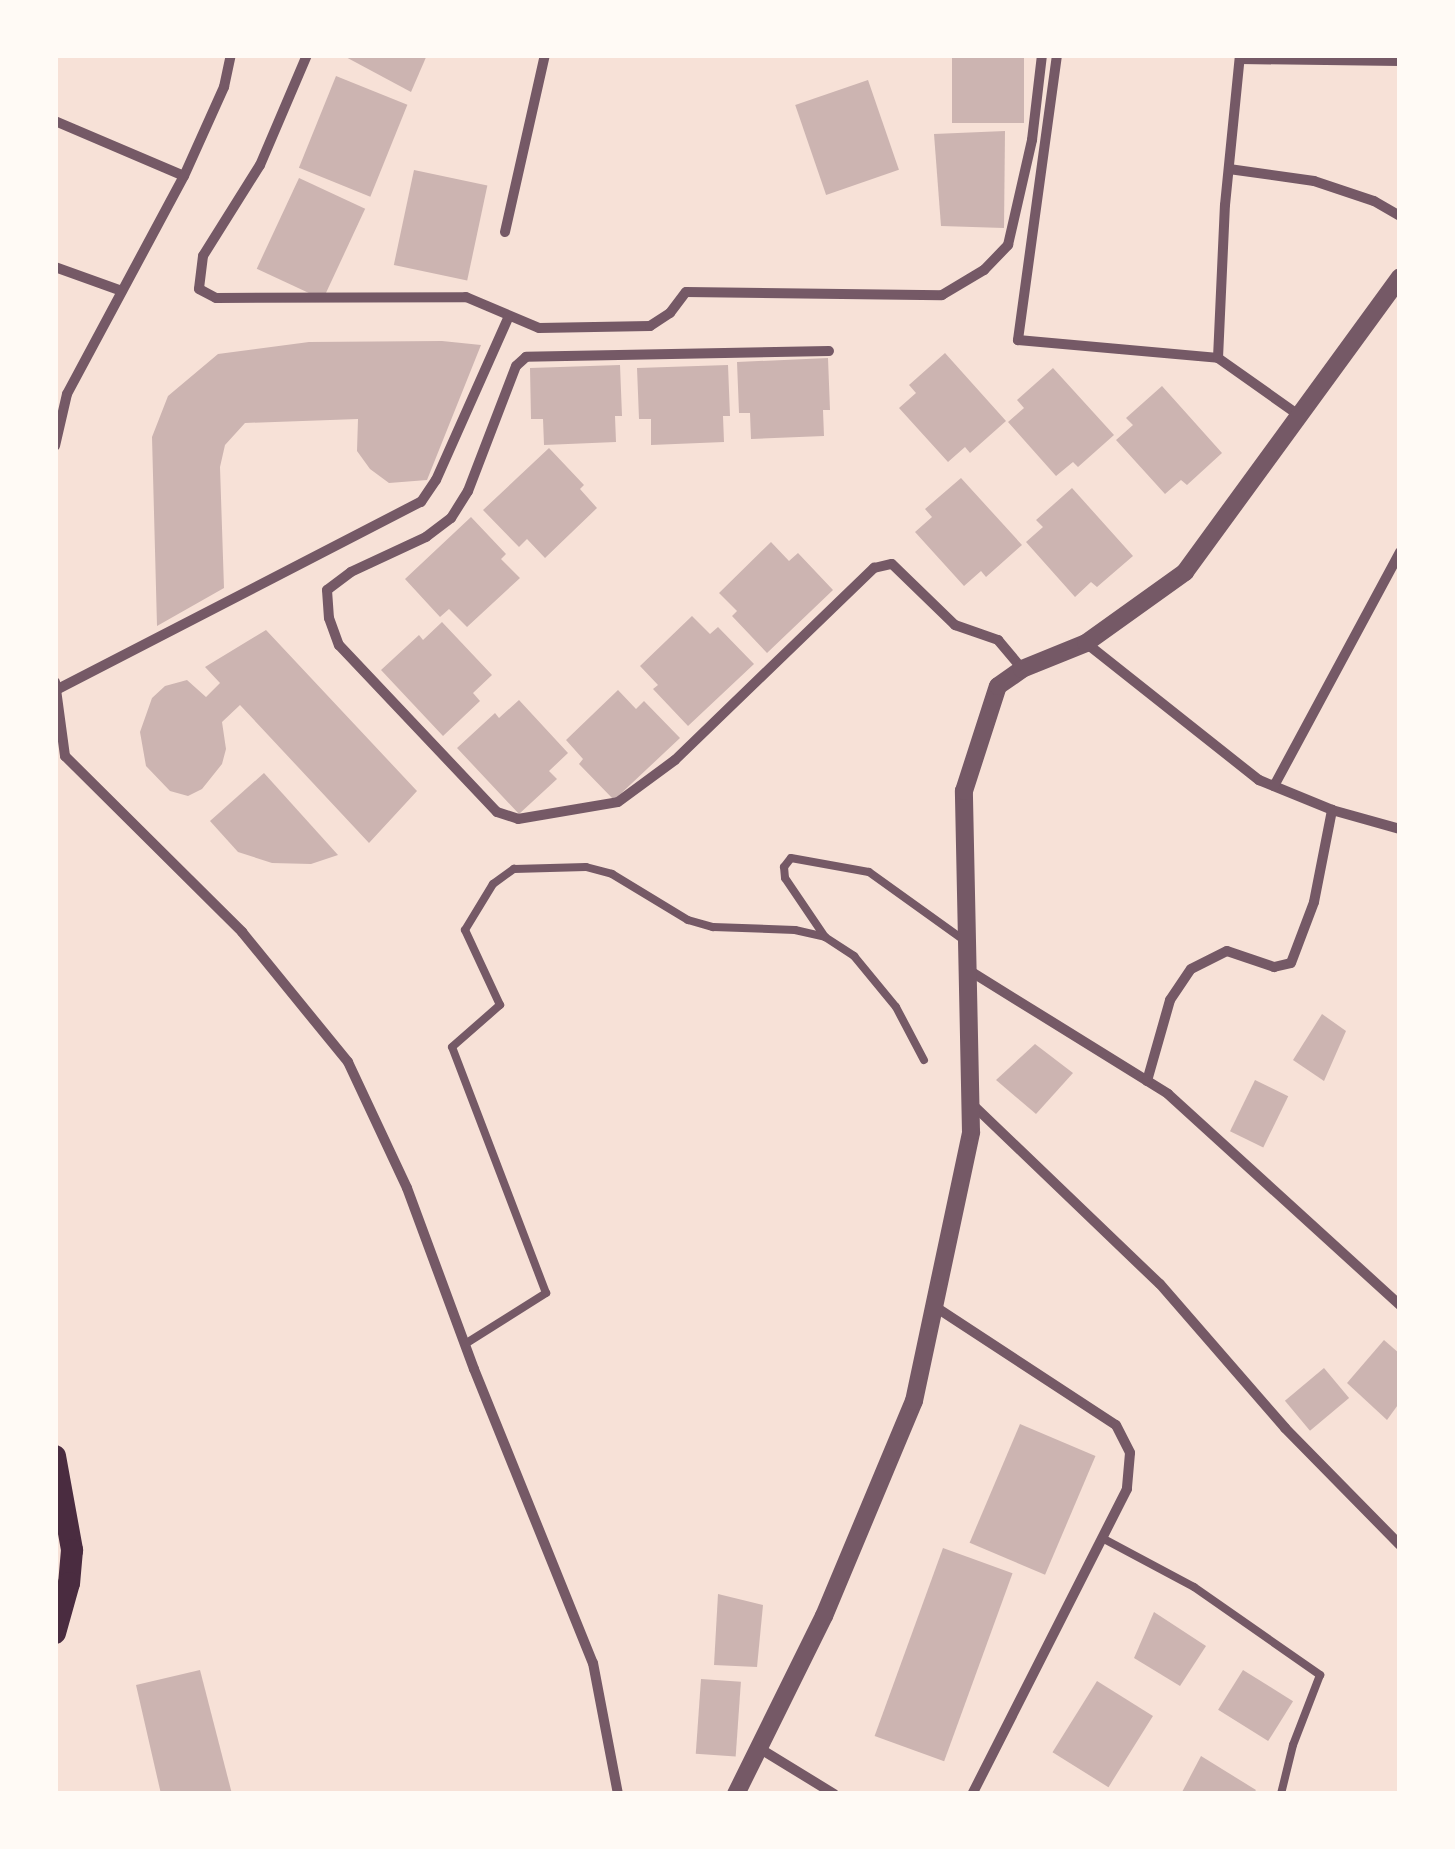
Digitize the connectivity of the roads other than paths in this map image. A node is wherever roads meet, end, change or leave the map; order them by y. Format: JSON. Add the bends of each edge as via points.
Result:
{"nodes":[{"id":1,"x":232,"y":55,"type":"edge"},
{"id":2,"x":307,"y":55,"type":"edge"},
{"id":3,"x":544,"y":55,"type":"edge"},
{"id":4,"x":1042,"y":55,"type":"edge"},
{"id":5,"x":1057,"y":55,"type":"edge"},
{"id":6,"x":1240,"y":57,"type":"edge"},
{"id":7,"x":1400,"y":61,"type":"edge"},
{"id":8,"x":55,"y":121,"type":"edge"},
{"id":9,"x":1229,"y":169,"type":"junction"},
{"id":10,"x":184,"y":176,"type":"junction"},
{"id":11,"x":1400,"y":216,"type":"edge"},
{"id":12,"x":505,"y":232,"type":"dead end"},
{"id":13,"x":55,"y":267,"type":"edge"},
{"id":14,"x":1400,"y":277,"type":"edge"},
{"id":15,"x":122,"y":291,"type":"junction"},
{"id":16,"x":508,"y":318,"type":"junction"},
{"id":17,"x":829,"y":351,"type":"dead end"},
{"id":18,"x":1218,"y":358,"type":"junction"},
{"id":19,"x":1301,"y":417,"type":"junction"},
{"id":20,"x":56,"y":437,"type":"edge"},
{"id":21,"x":1400,"y":552,"type":"edge"},
{"id":22,"x":1086,"y":642,"type":"junction"},
{"id":23,"x":1022,"y":669,"type":"junction"},
{"id":24,"x":55,"y":682,"type":"edge"},
{"id":25,"x":56,"y":690,"type":"edge"},
{"id":26,"x":60,"y":754,"type":"edge"},
{"id":27,"x":1274,"y":786,"type":"junction"},
{"id":28,"x":1332,"y":810,"type":"junction"},
{"id":29,"x":1400,"y":829,"type":"edge"},
{"id":30,"x":825,"y":937,"type":"junction"},
{"id":31,"x":969,"y":944,"type":"junction"},
{"id":32,"x":970,"y":971,"type":"junction"},
{"id":33,"x":924,"y":1060,"type":"dead end"},
{"id":34,"x":1147,"y":1081,"type":"junction"},
{"id":35,"x":971,"y":1104,"type":"junction"},
{"id":36,"x":1400,"y":1305,"type":"edge"},
{"id":37,"x":934,"y":1306,"type":"junction"},
{"id":38,"x":465,"y":1344,"type":"junction"},
{"id":39,"x":55,"y":1456,"type":"edge"},
{"id":40,"x":1104,"y":1539,"type":"junction"},
{"id":41,"x":1400,"y":1545,"type":"edge"},
{"id":42,"x":55,"y":1633,"type":"edge"},
{"id":43,"x":759,"y":1748,"type":"junction"},
{"id":44,"x":618,"y":1794,"type":"edge"},
{"id":45,"x":736,"y":1794,"type":"edge"},
{"id":46,"x":834,"y":1794,"type":"edge"},
{"id":47,"x":972,"y":1794,"type":"edge"},
{"id":48,"x":1281,"y":1794,"type":"edge"}],
"edges":[{"from":1,"to":10,"type":"street"},
{"from":2,"to":16,"type":"street","via":[[260,164],[204,256],[199,289],[216,298],[466,297]]},
{"from":3,"to":12,"type":"street"},
{"from":4,"to":16,"type":"street","via":[[1032,140],[1008,245],[984,270],[942,294],[686,292],[650,326],[539,328]]},
{"from":5,"to":18,"type":"street","via":[[1018,340]]},
{"from":6,"to":7,"type":"street"},
{"from":6,"to":9,"type":"street"},
{"from":8,"to":10,"type":"street"},
{"from":9,"to":11,"type":"street","via":[[1314,181]]},
{"from":9,"to":18,"type":"street"},
{"from":10,"to":15,"type":"street"},
{"from":13,"to":15,"type":"street"},
{"from":14,"to":19,"type":"street"},
{"from":15,"to":20,"type":"street","via":[[66,394]]},
{"from":16,"to":25,"type":"street","via":[[421,502]]},
{"from":17,"to":23,"type":"street","via":[[526,357],[516,366],[451,518],[327,590],[340,645],[497,812],[518,819],[618,802],[676,760],[874,568],[892,564],[954,624],[998,640]]},
{"from":18,"to":19,"type":"street"},
{"from":19,"to":22,"type":"street","via":[[1185,572]]},
{"from":21,"to":27,"type":"street"},
{"from":22,"to":23,"type":"street"},
{"from":22,"to":27,"type":"street"},
{"from":23,"to":31,"type":"street","via":[[998,686],[964,791]]},
{"from":24,"to":25,"type":"street"},
{"from":25,"to":26,"type":"street"},
{"from":26,"to":38,"type":"street","via":[[242,932],[348,1062],[407,1188]]},
{"from":27,"to":28,"type":"street"},
{"from":28,"to":29,"type":"street"},
{"from":28,"to":34,"type":"street","via":[[1314,902],[1290,963],[1274,967],[1227,951],[1190,970],[1170,1000]]},
{"from":30,"to":31,"type":"lane","via":[[785,878],[791,858],[869,872]]},
{"from":30,"to":33,"type":"lane","via":[[854,956],[896,1006]]},
{"from":30,"to":38,"type":"lane","via":[[688,920],[612,874],[586,867],[514,870],[493,884],[465,930],[500,1006],[452,1047],[546,1292]]},
{"from":31,"to":32,"type":"street"},
{"from":32,"to":34,"type":"street"},
{"from":32,"to":35,"type":"street"},
{"from":34,"to":36,"type":"street"},
{"from":35,"to":37,"type":"street","via":[[971,1132]]},
{"from":35,"to":41,"type":"street","via":[[1160,1284],[1285,1428]]},
{"from":37,"to":40,"type":"street","via":[[1116,1425],[1131,1471]]},
{"from":37,"to":43,"type":"street","via":[[914,1400],[824,1616]]},
{"from":38,"to":44,"type":"street","via":[[593,1663]]},
{"from":39,"to":42,"type":"main road","via":[[72,1550]]},
{"from":40,"to":47,"type":"street"},
{"from":40,"to":48,"type":"lane","via":[[1194,1587],[1320,1675]]},
{"from":43,"to":45,"type":"street"},
{"from":43,"to":46,"type":"street"}]}
